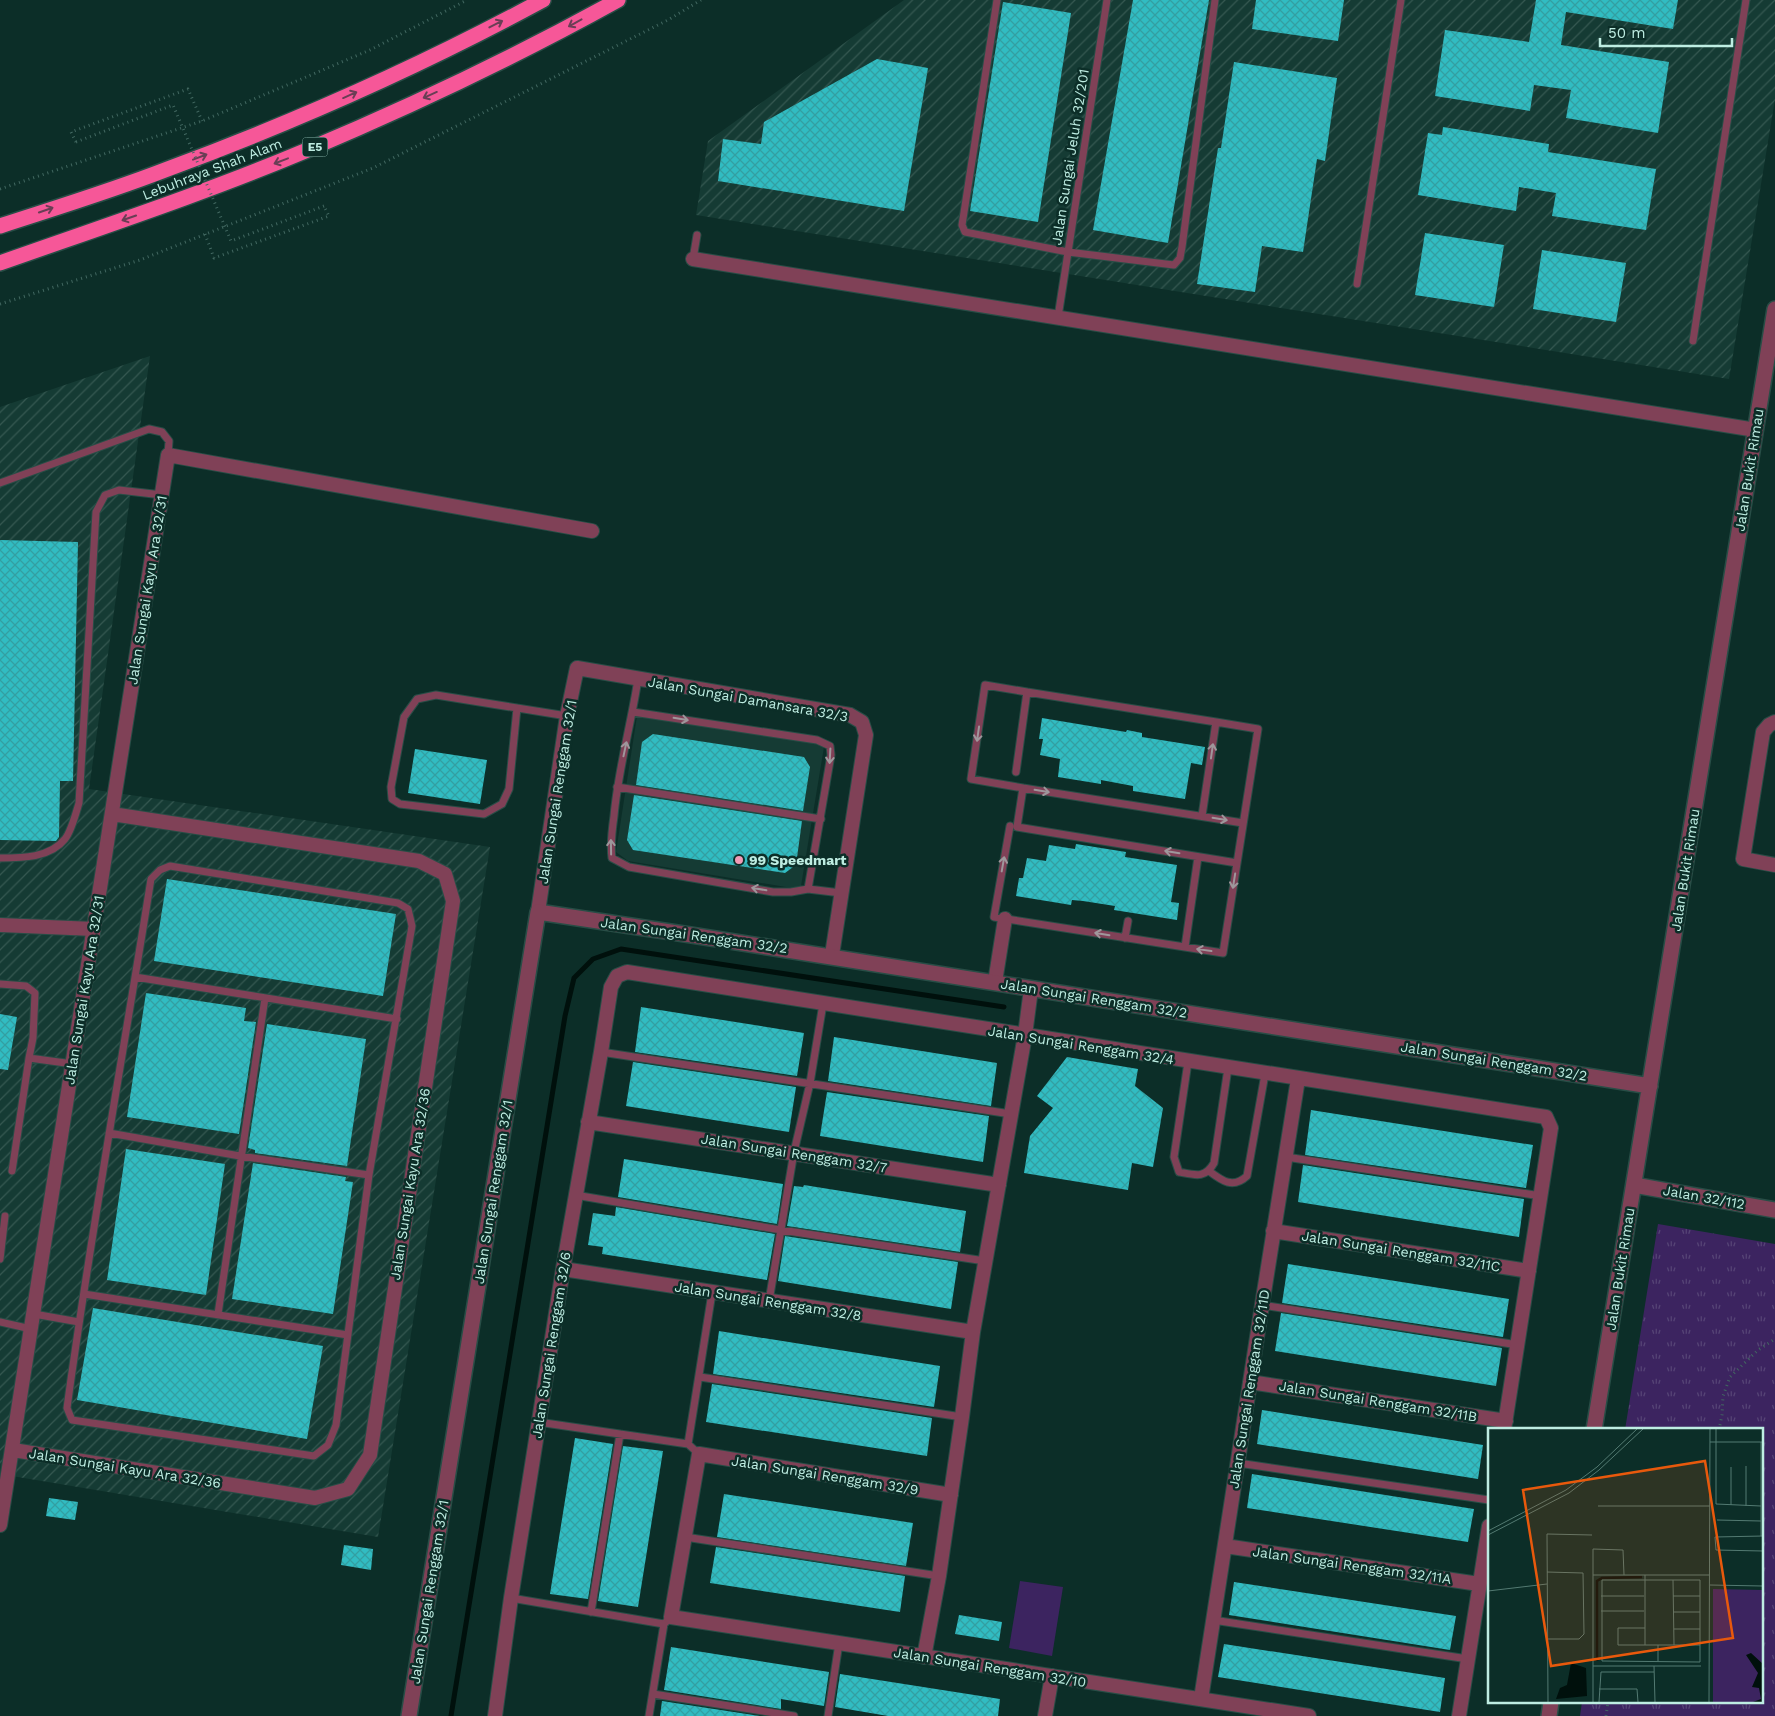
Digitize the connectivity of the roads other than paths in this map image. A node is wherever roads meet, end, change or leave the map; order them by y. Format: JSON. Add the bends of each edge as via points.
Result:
{"nodes":[{"id":1,"x":543,"y":0,"type":"edge"},
{"id":2,"x":618,"y":0,"type":"edge"},
{"id":3,"x":998,"y":0,"type":"edge"},
{"id":4,"x":1107,"y":0,"type":"edge"},
{"id":5,"x":1215,"y":0,"type":"edge"},
{"id":6,"x":1401,"y":0,"type":"edge"},
{"id":7,"x":1746,"y":0,"type":"edge"},
{"id":8,"x":0,"y":226,"type":"edge"},
{"id":9,"x":697,"y":235,"type":"dead end"},
{"id":10,"x":1068,"y":252,"type":"junction"},
{"id":11,"x":693,"y":259,"type":"joint"},
{"id":12,"x":0,"y":263,"type":"edge"},
{"id":13,"x":1358,"y":284,"type":"dead end"},
{"id":14,"x":1775,"y":309,"type":"edge"},
{"id":15,"x":1058,"y":317,"type":"junction"},
{"id":16,"x":1693,"y":341,"type":"dead end"},
{"id":17,"x":1756,"y":430,"type":"junction"},
{"id":18,"x":168,"y":455,"type":"junction"},
{"id":19,"x":0,"y":483,"type":"edge"},
{"id":20,"x":162,"y":495,"type":"junction"},
{"id":21,"x":592,"y":531,"type":"dead end"},
{"id":22,"x":578,"y":668,"type":"joint"},
{"id":23,"x":638,"y":679,"type":"junction"},
{"id":24,"x":1027,"y":692,"type":"junction"},
{"id":25,"x":517,"y":708,"type":"junction"},
{"id":26,"x":633,"y":712,"type":"junction"},
{"id":27,"x":568,"y":716,"type":"junction"},
{"id":28,"x":1216,"y":722,"type":"junction"},
{"id":29,"x":1775,"y":722,"type":"edge"},
{"id":30,"x":1016,"y":772,"type":"dead end"},
{"id":31,"x":617,"y":787,"type":"junction"},
{"id":32,"x":1023,"y":788,"type":"junction"},
{"id":33,"x":112,"y":814,"type":"junction"},
{"id":34,"x":1202,"y":816,"type":"junction"},
{"id":35,"x":821,"y":819,"type":"junction"},
{"id":36,"x":1243,"y":823,"type":"junction"},
{"id":37,"x":1010,"y":826,"type":"dead end"},
{"id":38,"x":1198,"y":856,"type":"junction"},
{"id":39,"x":0,"y":858,"type":"edge"},
{"id":40,"x":1237,"y":863,"type":"junction"},
{"id":41,"x":1775,"y":865,"type":"edge"},
{"id":42,"x":808,"y":889,"type":"junction"},
{"id":43,"x":841,"y":893,"type":"junction"},
{"id":44,"x":538,"y":912,"type":"junction"},
{"id":45,"x":1005,"y":919,"type":"junction"},
{"id":46,"x":1128,"y":921,"type":"dead end"},
{"id":47,"x":0,"y":925,"type":"edge"},
{"id":48,"x":94,"y":929,"type":"junction"},
{"id":49,"x":1125,"y":938,"type":"junction"},
{"id":50,"x":1184,"y":947,"type":"junction"},
{"id":51,"x":832,"y":955,"type":"junction"},
{"id":52,"x":617,"y":976,"type":"joint"},
{"id":53,"x":135,"y":977,"type":"junction"},
{"id":54,"x":995,"y":982,"type":"junction"},
{"id":55,"x":0,"y":984,"type":"edge"},
{"id":56,"x":1031,"y":989,"type":"junction"},
{"id":57,"x":264,"y":998,"type":"junction"},
{"id":58,"x":823,"y":1004,"type":"junction"},
{"id":59,"x":397,"y":1019,"type":"junction"},
{"id":60,"x":1025,"y":1035,"type":"junction"},
{"id":61,"x":601,"y":1052,"type":"junction"},
{"id":62,"x":29,"y":1058,"type":"junction"},
{"id":63,"x":1188,"y":1062,"type":"junction"},
{"id":64,"x":73,"y":1064,"type":"junction"},
{"id":65,"x":1228,"y":1068,"type":"junction"},
{"id":66,"x":1264,"y":1074,"type":"junction"},
{"id":67,"x":1298,"y":1079,"type":"junction"},
{"id":68,"x":810,"y":1083,"type":"junction"},
{"id":69,"x":1650,"y":1086,"type":"junction"},
{"id":70,"x":1011,"y":1114,"type":"junction"},
{"id":71,"x":588,"y":1122,"type":"junction"},
{"id":72,"x":109,"y":1133,"type":"junction"},
{"id":73,"x":794,"y":1152,"type":"junction"},
{"id":74,"x":240,"y":1156,"type":"junction"},
{"id":75,"x":1286,"y":1157,"type":"junction"},
{"id":76,"x":12,"y":1172,"type":"dead end"},
{"id":77,"x":1209,"y":1172,"type":"junction"},
{"id":78,"x":368,"y":1175,"type":"junction"},
{"id":79,"x":999,"y":1185,"type":"junction"},
{"id":80,"x":1634,"y":1185,"type":"junction"},
{"id":81,"x":575,"y":1195,"type":"junction"},
{"id":82,"x":1541,"y":1196,"type":"junction"},
{"id":83,"x":1775,"y":1210,"type":"edge"},
{"id":84,"x":5,"y":1216,"type":"dead end"},
{"id":85,"x":782,"y":1230,"type":"junction"},
{"id":86,"x":1273,"y":1231,"type":"junction"},
{"id":87,"x":0,"y":1259,"type":"edge"},
{"id":88,"x":985,"y":1261,"type":"junction"},
{"id":89,"x":563,"y":1269,"type":"junction"},
{"id":90,"x":1529,"y":1271,"type":"junction"},
{"id":91,"x":712,"y":1293,"type":"junction"},
{"id":92,"x":84,"y":1294,"type":"junction"},
{"id":93,"x":769,"y":1301,"type":"junction"},
{"id":94,"x":1262,"y":1305,"type":"junction"},
{"id":95,"x":34,"y":1314,"type":"junction"},
{"id":96,"x":218,"y":1314,"type":"junction"},
{"id":97,"x":0,"y":1322,"type":"edge"},
{"id":98,"x":79,"y":1322,"type":"junction"},
{"id":99,"x":32,"y":1329,"type":"junction"},
{"id":100,"x":973,"y":1332,"type":"junction"},
{"id":101,"x":348,"y":1335,"type":"junction"},
{"id":102,"x":1518,"y":1345,"type":"junction"},
{"id":103,"x":700,"y":1377,"type":"junction"},
{"id":104,"x":1250,"y":1382,"type":"junction"},
{"id":105,"x":962,"y":1417,"type":"junction"},
{"id":106,"x":538,"y":1422,"type":"junction"},
{"id":107,"x":1505,"y":1425,"type":"edge"},
{"id":108,"x":1594,"y":1428,"type":"edge"},
{"id":109,"x":620,"y":1434,"type":"junction"},
{"id":110,"x":694,"y":1449,"type":"junction"},
{"id":111,"x":13,"y":1450,"type":"junction"},
{"id":112,"x":5,"y":1463,"type":"edge"},
{"id":113,"x":1238,"y":1463,"type":"junction"},
{"id":114,"x":951,"y":1496,"type":"junction"},
{"id":115,"x":1488,"y":1500,"type":"edge"},
{"id":116,"x":0,"y":1525,"type":"edge"},
{"id":117,"x":1488,"y":1532,"type":"edge"},
{"id":118,"x":685,"y":1537,"type":"junction"},
{"id":119,"x":1225,"y":1546,"type":"junction"},
{"id":120,"x":939,"y":1576,"type":"junction"},
{"id":121,"x":1479,"y":1584,"type":"junction"},
{"id":122,"x":511,"y":1598,"type":"junction"},
{"id":123,"x":592,"y":1612,"type":"junction"},
{"id":124,"x":668,"y":1620,"type":"junction"},
{"id":125,"x":1214,"y":1620,"type":"junction"},
{"id":126,"x":839,"y":1643,"type":"junction"},
{"id":127,"x":924,"y":1657,"type":"junction"},
{"id":128,"x":1468,"y":1659,"type":"junction"},
{"id":129,"x":1052,"y":1676,"type":"junction"},
{"id":130,"x":653,"y":1694,"type":"junction"},
{"id":131,"x":1201,"y":1699,"type":"junction"},
{"id":132,"x":1270,"y":1713,"type":"edge"},
{"id":133,"x":409,"y":1716,"type":"edge"},
{"id":134,"x":495,"y":1716,"type":"edge"},
{"id":135,"x":649,"y":1716,"type":"edge"},
{"id":136,"x":794,"y":1716,"type":"edge"},
{"id":137,"x":828,"y":1716,"type":"edge"},
{"id":138,"x":1046,"y":1716,"type":"edge"},
{"id":139,"x":1309,"y":1716,"type":"edge"},
{"id":140,"x":1459,"y":1716,"type":"edge"}],
"edges":[{"from":8,"to":1,"type":"highway","name":"Lebuhraya Shah Alam","number":"E5","one_way":true,"via":[[163,171],[292,121],[416,66]]},
{"from":2,"to":12,"type":"highway","name":"Lebuhraya Shah Alam","number":"E5","one_way":true,"via":[[438,92],[305,151],[174,202]]},
{"from":3,"to":10,"type":"lane","via":[[962,225],[965,232]]},
{"from":4,"to":10,"type":"lane","name":"Jalan Sungai Jeluh 32/201"},
{"from":5,"to":10,"type":"lane","via":[[1180,258],[1174,264]]},
{"from":6,"to":13,"type":"lane"},
{"from":7,"to":16,"type":"lane"},
{"from":9,"to":11,"type":"lane"},
{"from":10,"to":15,"type":"lane","name":"Jalan Sungai Jeluh 32/201"},
{"from":11,"to":15,"type":"street"},
{"from":14,"to":17,"type":"street","name":"Jalan Bukit Rimau"},
{"from":15,"to":17,"type":"street"},
{"from":17,"to":69,"type":"street","name":"Jalan Bukit Rimau"},
{"from":18,"to":19,"type":"lane","via":[[169,441],[162,432],[149,428]]},
{"from":18,"to":20,"type":"street","name":"Jalan Sungai Kayu Ara 32/31"},
{"from":18,"to":21,"type":"street"},
{"from":20,"to":33,"type":"street","name":"Jalan Sungai Kayu Ara 32/31"},
{"from":20,"to":39,"type":"lane","via":[[119,490],[106,494],[96,512],[79,803],[66,839],[51,851],[25,858]]},
{"from":22,"to":23,"type":"street","name":"Jalan Sungai Damansara 32/3"},
{"from":22,"to":27,"type":"street","name":"Jalan Sungai Renggam 32/1"},
{"from":23,"to":26,"type":"lane"},
{"from":23,"to":43,"type":"street","name":"Jalan Sungai Damansara 32/3","via":[[850,715],[862,722],[866,735]]},
{"from":24,"to":28,"type":"lane"},
{"from":24,"to":30,"type":"lane"},
{"from":24,"to":32,"type":"lane","one_way":true,"via":[[985,685],[971,779]]},
{"from":25,"to":25,"type":"lane","via":[[509,789],[502,804],[484,814],[400,804],[392,799],[391,787],[404,717],[418,699],[436,695]]},
{"from":25,"to":27,"type":"lane"},
{"from":31,"to":26,"type":"lane","one_way":true},
{"from":26,"to":35,"type":"lane","one_way":true,"via":[[817,740],[830,746]]},
{"from":27,"to":44,"type":"street","name":"Jalan Sungai Renggam 32/1"},
{"from":34,"to":28,"type":"lane","one_way":true},
{"from":28,"to":36,"type":"lane","via":[[1258,730]]},
{"from":29,"to":41,"type":"street","via":[[1762,732],[1743,859]]},
{"from":31,"to":35,"type":"lane"},
{"from":42,"to":31,"type":"lane","one_way":true,"via":[[773,892],[628,866],[612,858],[610,848]]},
{"from":32,"to":34,"type":"lane","one_way":true},
{"from":38,"to":32,"type":"lane","one_way":true,"via":[[1017,827]]},
{"from":33,"to":48,"type":"street","name":"Jalan Sungai Kayu Ara 32/31"},
{"from":33,"to":111,"type":"street","name":"Jalan Sungai Kayu Ara 32/36","via":[[418,861],[445,874],[453,901],[370,1455],[348,1489],[315,1498]]},
{"from":34,"to":36,"type":"lane","one_way":true},
{"from":35,"to":42,"type":"lane"},
{"from":36,"to":40,"type":"lane"},
{"from":45,"to":37,"type":"lane","one_way":true,"via":[[994,917]]},
{"from":38,"to":40,"type":"lane"},
{"from":38,"to":50,"type":"lane"},
{"from":40,"to":50,"type":"lane","one_way":true,"via":[[1223,953]]},
{"from":42,"to":43,"type":"lane"},
{"from":43,"to":51,"type":"street","name":"Jalan Sungai Damansara 32/3"},
{"from":44,"to":51,"type":"street","name":"Jalan Sungai Renggam 32/2"},
{"from":44,"to":133,"type":"street","name":"Jalan Sungai Renggam 32/1"},
{"from":49,"to":45,"type":"lane","one_way":true},
{"from":45,"to":54,"type":"street"},
{"from":46,"to":49,"type":"lane"},
{"from":47,"to":48,"type":"street"},
{"from":48,"to":64,"type":"street","name":"Jalan Sungai Kayu Ara 32/31"},
{"from":49,"to":50,"type":"lane"},
{"from":51,"to":54,"type":"street","name":"Jalan Sungai Renggam 32/2"},
{"from":52,"to":58,"type":"street","name":"Jalan Sungai Renggam 32/4","via":[[627,972]]},
{"from":52,"to":61,"type":"street","name":"Jalan Sungai Renggam 32/6","via":[[611,987]]},
{"from":53,"to":57,"type":"lane"},
{"from":53,"to":59,"type":"lane","via":[[151,879],[170,866],[389,901],[408,909],[412,926]]},
{"from":53,"to":72,"type":"lane"},
{"from":54,"to":56,"type":"street","name":"Jalan Sungai Renggam 32/2"},
{"from":55,"to":62,"type":"lane","via":[[26,986],[34,993]]},
{"from":56,"to":60,"type":"street"},
{"from":56,"to":69,"type":"street","name":"Jalan Sungai Renggam 32/2"},
{"from":57,"to":59,"type":"lane"},
{"from":57,"to":74,"type":"lane"},
{"from":58,"to":60,"type":"street","name":"Jalan Sungai Renggam 32/4"},
{"from":58,"to":68,"type":"lane"},
{"from":59,"to":78,"type":"lane"},
{"from":60,"to":63,"type":"street","name":"Jalan Sungai Renggam 32/4"},
{"from":60,"to":70,"type":"street"},
{"from":61,"to":68,"type":"lane"},
{"from":61,"to":71,"type":"street","name":"Jalan Sungai Renggam 32/6"},
{"from":62,"to":64,"type":"lane"},
{"from":62,"to":76,"type":"lane"},
{"from":63,"to":65,"type":"street","name":"Jalan Sungai Renggam 32/4"},
{"from":63,"to":77,"type":"lane","via":[[1174,1157],[1179,1172],[1198,1175]]},
{"from":64,"to":95,"type":"street","name":"Jalan Sungai Kayu Ara 32/31"},
{"from":65,"to":66,"type":"street","name":"Jalan Sungai Renggam 32/4"},
{"from":65,"to":77,"type":"lane","via":[[1214,1163]]},
{"from":66,"to":67,"type":"street","name":"Jalan Sungai Renggam 32/4"},
{"from":66,"to":77,"type":"lane","via":[[1247,1176],[1241,1182],[1228,1183]]},
{"from":67,"to":75,"type":"street","name":"Jalan Sungai Renggam 32/11D"},
{"from":67,"to":82,"type":"street","name":"Jalan Sungai Renggam 32/4","via":[[1546,1117],[1551,1128]]},
{"from":68,"to":70,"type":"lane"},
{"from":68,"to":73,"type":"lane"},
{"from":69,"to":80,"type":"street","name":"Jalan Bukit Rimau"},
{"from":70,"to":79,"type":"street"},
{"from":71,"to":73,"type":"street","name":"Jalan Sungai Renggam 32/7"},
{"from":71,"to":81,"type":"street","name":"Jalan Sungai Renggam 32/6"},
{"from":72,"to":74,"type":"lane"},
{"from":72,"to":92,"type":"lane"},
{"from":73,"to":79,"type":"street","name":"Jalan Sungai Renggam 32/7"},
{"from":73,"to":85,"type":"lane"},
{"from":74,"to":78,"type":"lane"},
{"from":74,"to":96,"type":"lane"},
{"from":75,"to":82,"type":"lane"},
{"from":75,"to":86,"type":"street","name":"Jalan Sungai Renggam 32/11D"},
{"from":78,"to":101,"type":"lane"},
{"from":79,"to":88,"type":"street"},
{"from":80,"to":83,"type":"street","name":"Jalan 32/112"},
{"from":80,"to":108,"type":"street","name":"Jalan Bukit Rimau"},
{"from":81,"to":85,"type":"lane"},
{"from":81,"to":89,"type":"street","name":"Jalan Sungai Renggam 32/6"},
{"from":82,"to":90,"type":"street"},
{"from":84,"to":87,"type":"lane"},
{"from":85,"to":88,"type":"lane"},
{"from":85,"to":93,"type":"lane"},
{"from":86,"to":90,"type":"street","name":"Jalan Sungai Renggam 32/11C"},
{"from":86,"to":94,"type":"street","name":"Jalan Sungai Renggam 32/11D"},
{"from":88,"to":100,"type":"street"},
{"from":89,"to":91,"type":"street","name":"Jalan Sungai Renggam 32/8"},
{"from":89,"to":106,"type":"street","name":"Jalan Sungai Renggam 32/6"},
{"from":90,"to":102,"type":"street"},
{"from":91,"to":93,"type":"street","name":"Jalan Sungai Renggam 32/8"},
{"from":91,"to":103,"type":"lane"},
{"from":92,"to":96,"type":"lane"},
{"from":92,"to":98,"type":"lane"},
{"from":93,"to":100,"type":"street","name":"Jalan Sungai Renggam 32/8"},
{"from":94,"to":102,"type":"lane"},
{"from":94,"to":104,"type":"street","name":"Jalan Sungai Renggam 32/11D"},
{"from":95,"to":98,"type":"lane"},
{"from":95,"to":99,"type":"street","name":"Jalan Sungai Kayu Ara 32/31"},
{"from":96,"to":101,"type":"lane"},
{"from":97,"to":99,"type":"lane"},
{"from":98,"to":101,"type":"lane","via":[[67,1408],[72,1420],[314,1456],[328,1445],[336,1425]]},
{"from":99,"to":111,"type":"street","name":"Jalan Sungai Kayu Ara 32/31"},
{"from":100,"to":105,"type":"street"},
{"from":102,"to":107,"type":"street"},
{"from":103,"to":105,"type":"lane"},
{"from":103,"to":110,"type":"lane"},
{"from":104,"to":107,"type":"street","name":"Jalan Sungai Renggam 32/11B"},
{"from":104,"to":113,"type":"street","name":"Jalan Sungai Renggam 32/11D"},
{"from":105,"to":114,"type":"street"},
{"from":106,"to":109,"type":"lane"},
{"from":106,"to":122,"type":"street","name":"Jalan Sungai Renggam 32/6"},
{"from":109,"to":110,"type":"lane"},
{"from":109,"to":123,"type":"lane"},
{"from":110,"to":114,"type":"street","name":"Jalan Sungai Renggam 32/9"},
{"from":110,"to":118,"type":"street"},
{"from":111,"to":112,"type":"street","name":"Jalan Sungai Kayu Ara 32/31"},
{"from":112,"to":116,"type":"street","name":"Jalan Sungai Kayu Ara 32/31"},
{"from":113,"to":115,"type":"lane"},
{"from":113,"to":119,"type":"street","name":"Jalan Sungai Renggam 32/11D"},
{"from":114,"to":120,"type":"street"},
{"from":117,"to":121,"type":"street"},
{"from":118,"to":120,"type":"lane"},
{"from":118,"to":124,"type":"street"},
{"from":119,"to":121,"type":"street","name":"Jalan Sungai Renggam 32/11A"},
{"from":119,"to":125,"type":"street","name":"Jalan Sungai Renggam 32/11D"},
{"from":120,"to":127,"type":"street"},
{"from":121,"to":128,"type":"street"},
{"from":122,"to":123,"type":"lane"},
{"from":122,"to":134,"type":"street","name":"Jalan Sungai Renggam 32/6"},
{"from":123,"to":124,"type":"lane"},
{"from":124,"to":126,"type":"street","name":"Jalan Sungai Renggam 32/10"},
{"from":124,"to":130,"type":"lane"},
{"from":125,"to":128,"type":"lane"},
{"from":125,"to":131,"type":"street","name":"Jalan Sungai Renggam 32/11D"},
{"from":126,"to":127,"type":"street","name":"Jalan Sungai Renggam 32/10"},
{"from":126,"to":137,"type":"lane"},
{"from":127,"to":129,"type":"street","name":"Jalan Sungai Renggam 32/10"},
{"from":128,"to":140,"type":"street"},
{"from":129,"to":131,"type":"street","name":"Jalan Sungai Renggam 32/10"},
{"from":129,"to":138,"type":"street"},
{"from":130,"to":135,"type":"lane"},
{"from":130,"to":136,"type":"lane"},
{"from":131,"to":132,"type":"street","name":"Jalan Sungai Renggam 32/10"},
{"from":132,"to":139,"type":"street","name":"Jalan Sungai Renggam 32/10"}]}
